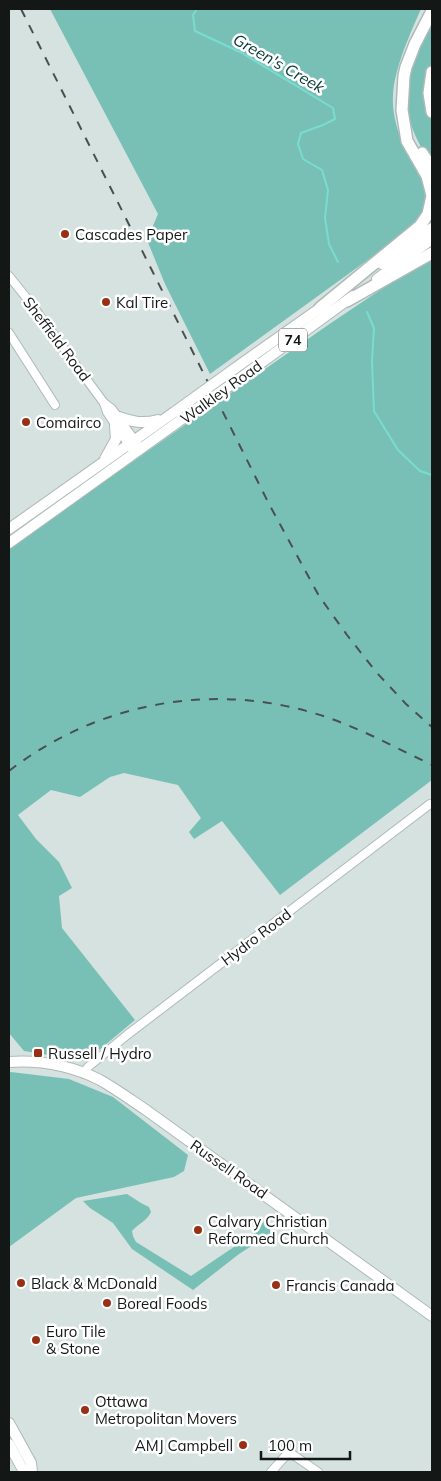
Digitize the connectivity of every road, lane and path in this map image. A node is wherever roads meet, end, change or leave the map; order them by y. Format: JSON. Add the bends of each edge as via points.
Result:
{"nodes":[{"id":1,"x":432,"y":11,"type":"edge"},
{"id":2,"x":432,"y":72,"type":"edge"},
{"id":3,"x":402,"y":100,"type":"junction"},
{"id":4,"x":432,"y":112,"type":"edge"},
{"id":5,"x":432,"y":168,"type":"edge"},
{"id":6,"x":432,"y":195,"type":"edge"},
{"id":7,"x":432,"y":228,"type":"edge"},
{"id":8,"x":432,"y":239,"type":"edge"},
{"id":9,"x":432,"y":253,"type":"edge"},
{"id":10,"x":9,"y":276,"type":"edge"},
{"id":11,"x":347,"y":301,"type":"junction"},
{"id":12,"x":320,"y":308,"type":"junction"},
{"id":13,"x":9,"y":333,"type":"edge"},
{"id":14,"x":56,"y":406,"type":"dead end"},
{"id":15,"x":168,"y":416,"type":"junction"},
{"id":16,"x":117,"y":422,"type":"junction"},
{"id":17,"x":131,"y":442,"type":"junction"},
{"id":18,"x":137,"y":451,"type":"junction"},
{"id":19,"x":102,"y":463,"type":"junction"},
{"id":20,"x":9,"y":529,"type":"edge"},
{"id":21,"x":12,"y":541,"type":"edge"},
{"id":22,"x":430,"y":804,"type":"dead end"},
{"id":23,"x":9,"y":1062,"type":"edge"},
{"id":24,"x":84,"y":1073,"type":"junction"},
{"id":25,"x":432,"y":1316,"type":"edge"},
{"id":26,"x":9,"y":1423,"type":"edge"},
{"id":27,"x":9,"y":1444,"type":"edge"},
{"id":28,"x":28,"y":1472,"type":"edge"},
{"id":29,"x":32,"y":1472,"type":"edge"},
{"id":30,"x":271,"y":1472,"type":"edge"},
{"id":31,"x":318,"y":1472,"type":"edge"}],
"edges":[{"from":1,"to":3,"type":"highway","via":[[406,67]]},
{"from":2,"to":4,"type":"highway","via":[[429,93]]},
{"from":3,"to":5,"type":"highway","via":[[412,137]]},
{"from":3,"to":6,"type":"highway","via":[[405,134],[427,176]]},
{"from":6,"to":12,"type":"highway","via":[[428,214],[420,226]]},
{"from":7,"to":12,"type":"main road","name":"Walkley Road","number":"74"},
{"from":8,"to":11,"type":"main road","name":"Walkley Road","number":"74"},
{"from":9,"to":11,"type":"highway"},
{"from":10,"to":16,"type":"street","name":"Sheffield Road","via":[[104,403],[112,409]]},
{"from":11,"to":18,"type":"main road","name":"Walkley Road","number":"74","bridge":true},
{"from":12,"to":15,"type":"main road","name":"Walkley Road","number":"74","bridge":true},
{"from":13,"to":14,"type":"street"},
{"from":15,"to":16,"type":"main road","via":[[142,423]]},
{"from":15,"to":17,"type":"main road","name":"Walkley Road","number":"74"},
{"from":16,"to":17,"type":"street","name":"Sheffield Road"},
{"from":16,"to":19,"type":"main road","via":[[116,439]]},
{"from":17,"to":18,"type":"street","name":"Sheffield Road"},
{"from":17,"to":19,"type":"main road","name":"Walkley Road","number":"74"},
{"from":18,"to":21,"type":"main road","name":"Walkley Road","number":"74"},
{"from":19,"to":20,"type":"main road","name":"Walkley Road","number":"74"},
{"from":22,"to":24,"type":"street","name":"Hydro Road","via":[[127,1035]]},
{"from":23,"to":24,"type":"main road","name":"Russell Road","via":[[50,1064]]},
{"from":24,"to":25,"type":"main road","name":"Russell Road","via":[[146,1110]]},
{"from":26,"to":29,"type":"main road","via":[[31,1463]]},
{"from":27,"to":28,"type":"main road","via":[[22,1468]]},
{"from":30,"to":31,"type":"street","via":[[289,1452]]}]}
